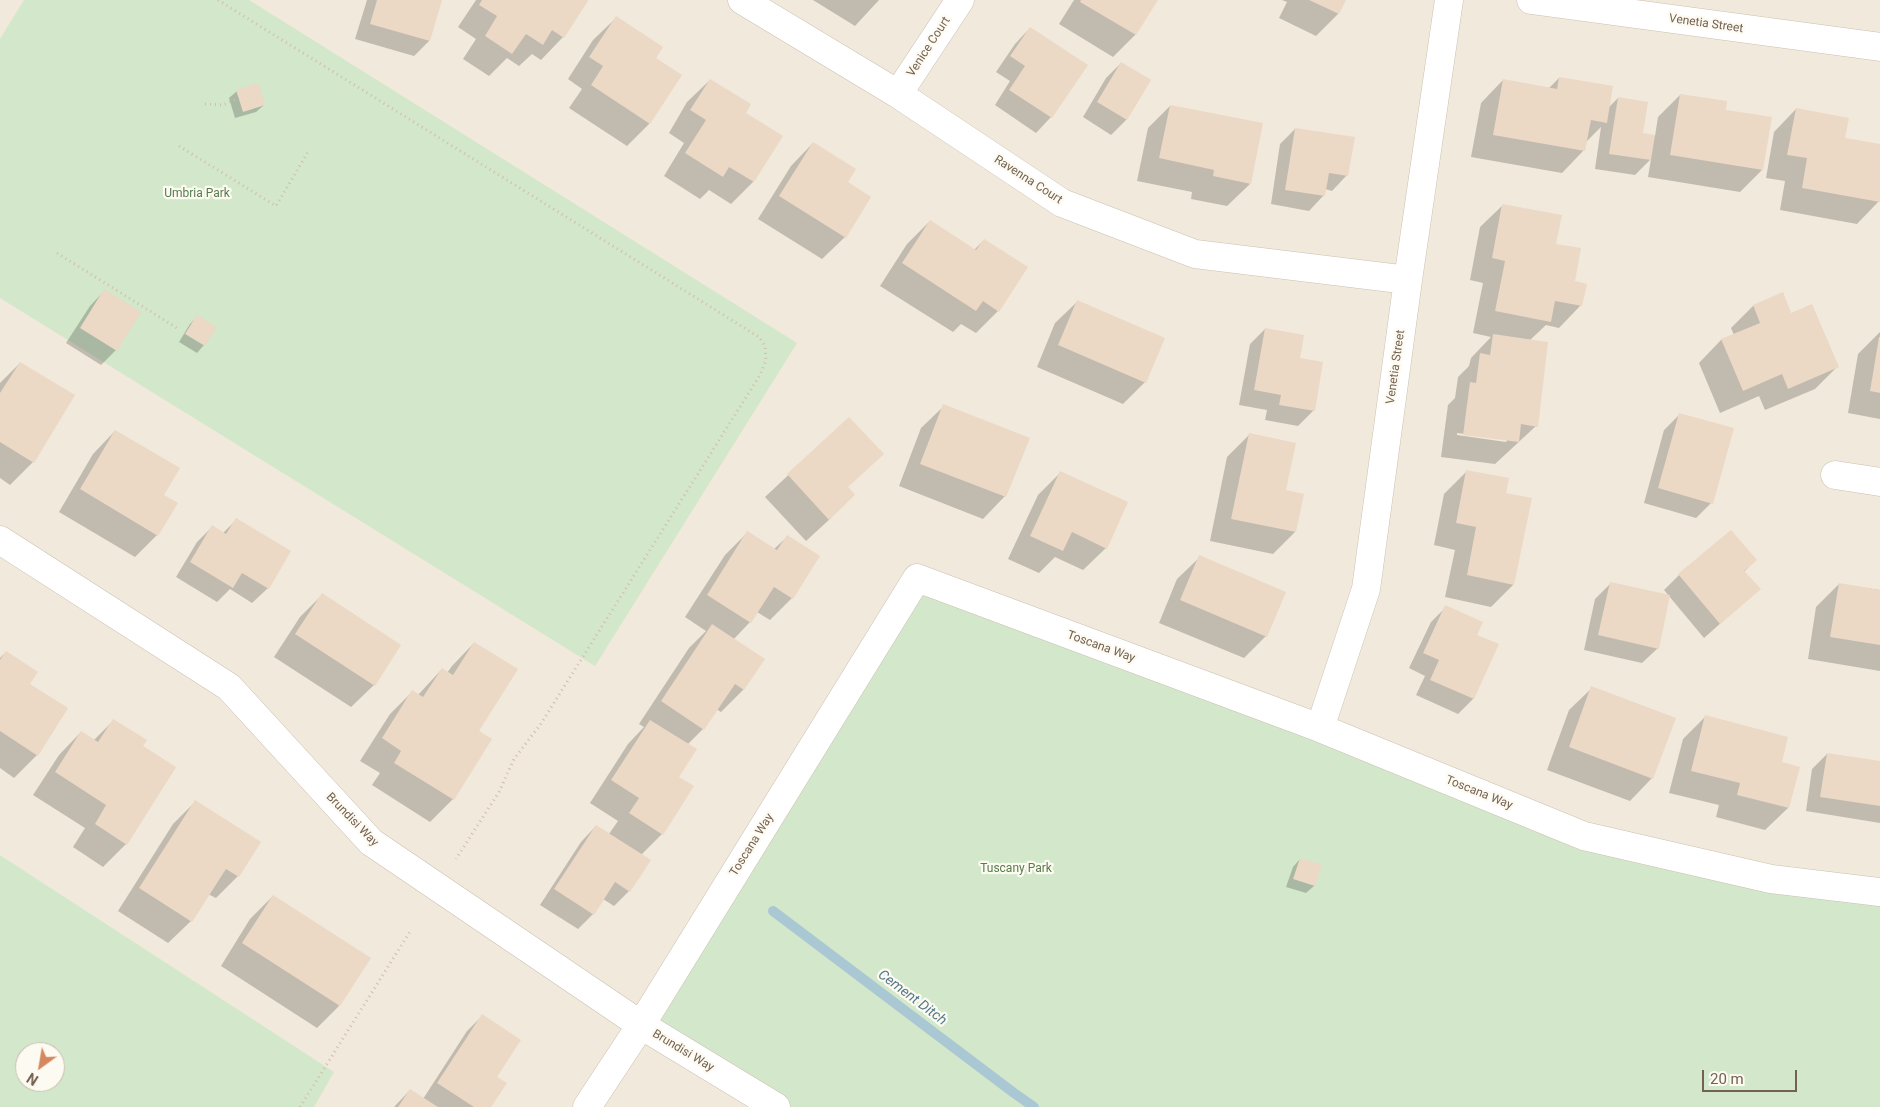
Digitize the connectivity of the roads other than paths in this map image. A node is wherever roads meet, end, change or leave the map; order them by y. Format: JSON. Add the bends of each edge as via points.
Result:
{"nodes":[{"id":1,"x":742,"y":0,"type":"edge"},
{"id":2,"x":960,"y":0,"type":"edge"},
{"id":3,"x":1449,"y":0,"type":"edge"},
{"id":4,"x":1531,"y":0,"type":"edge"},
{"id":5,"x":1880,"y":47,"type":"edge"},
{"id":6,"x":898,"y":94,"type":"junction"},
{"id":7,"x":1408,"y":280,"type":"junction"},
{"id":8,"x":1836,"y":475,"type":"dead end"},
{"id":9,"x":1880,"y":482,"type":"edge"},
{"id":10,"x":0,"y":540,"type":"edge"},
{"id":11,"x":1320,"y":728,"type":"junction"},
{"id":12,"x":1880,"y":892,"type":"edge"},
{"id":13,"x":641,"y":1025,"type":"junction"},
{"id":14,"x":587,"y":1107,"type":"edge"},
{"id":15,"x":776,"y":1107,"type":"edge"}],
"edges":[{"from":1,"to":6,"type":"street","name":"Ravenna Court"},
{"from":2,"to":6,"type":"street","name":"Venice Court"},
{"from":3,"to":7,"type":"street","name":"Venetia Street"},
{"from":4,"to":5,"type":"street","name":"Venetia Street"},
{"from":6,"to":7,"type":"street","name":"Ravenna Court","via":[[1062,203],[1195,254]]},
{"from":7,"to":11,"type":"street","name":"Venetia Street","via":[[1366,589]]},
{"from":8,"to":9,"type":"street"},
{"from":10,"to":13,"type":"street","name":"Brundisi Way","via":[[229,687],[371,842]]},
{"from":11,"to":12,"type":"street","name":"Toscana Way","via":[[1584,836],[1771,879]]},
{"from":11,"to":13,"type":"street","name":"Toscana Way","via":[[917,578]]},
{"from":13,"to":14,"type":"street","name":"Toscana Way"},
{"from":13,"to":15,"type":"street","name":"Brundisi Way"}]}
